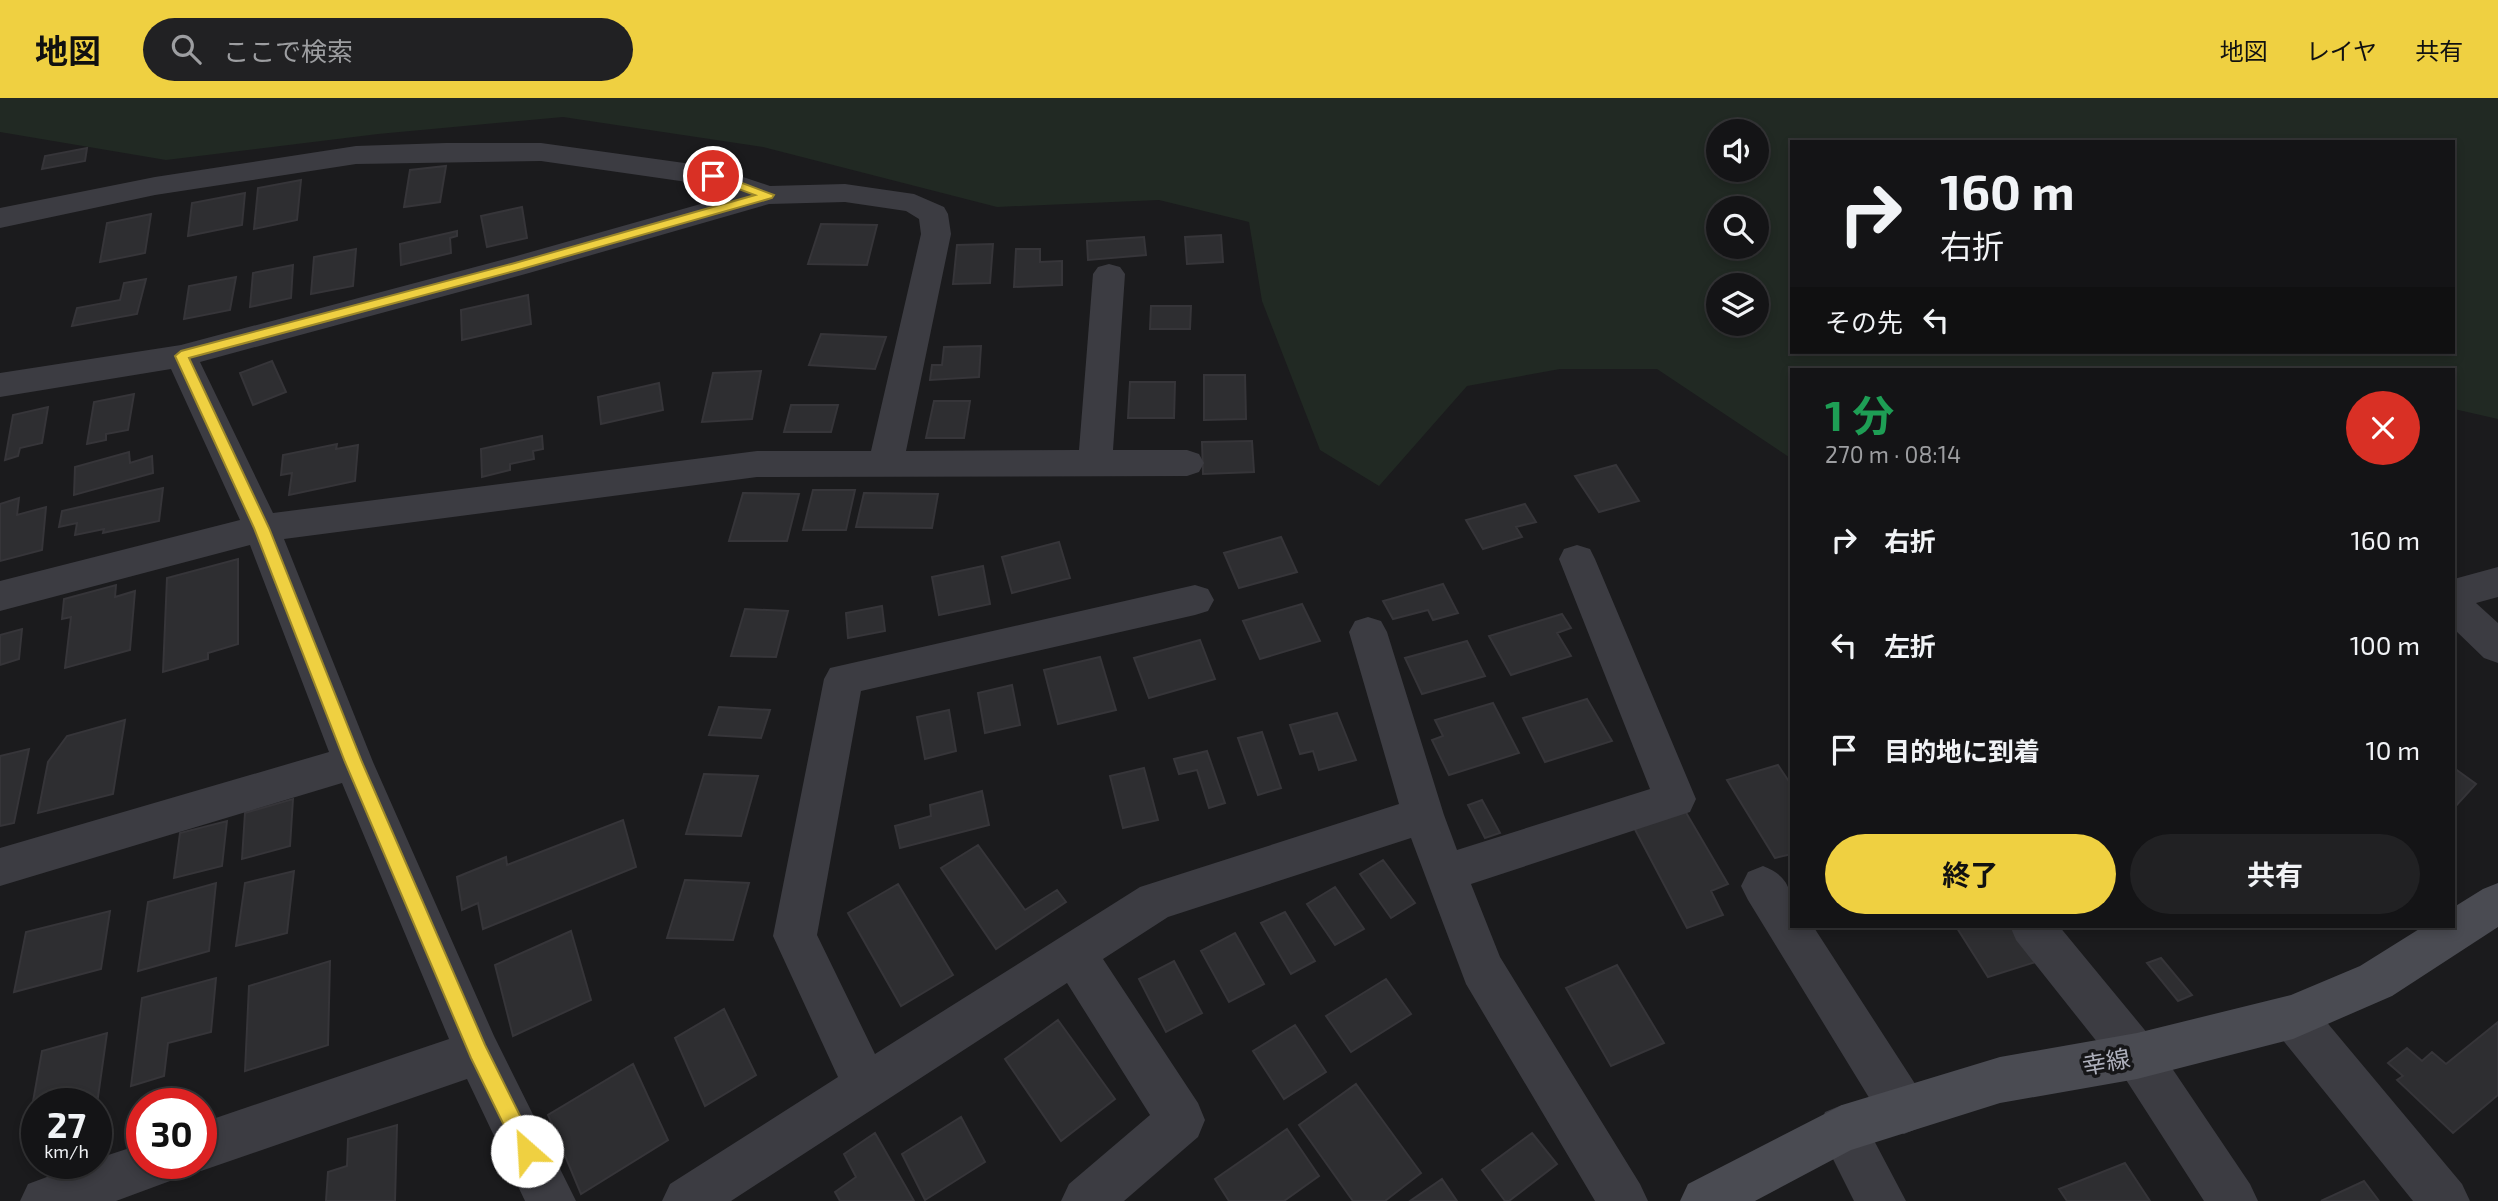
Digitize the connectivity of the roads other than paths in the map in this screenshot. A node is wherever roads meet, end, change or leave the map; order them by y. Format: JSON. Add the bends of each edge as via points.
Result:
{"nodes":[{"id":1,"x":768,"y":195,"type":"junction"},
{"id":2,"x":0,"y":218,"type":"edge"},
{"id":3,"x":1109,"y":274,"type":"dead end"},
{"id":4,"x":181,"y":356,"type":"junction"},
{"id":5,"x":0,"y":385,"type":"edge"},
{"id":6,"x":886,"y":462,"type":"junction"},
{"id":7,"x":1095,"y":463,"type":"junction"},
{"id":8,"x":1186,"y":463,"type":"dead end"},
{"id":9,"x":262,"y":528,"type":"junction"},
{"id":10,"x":1577,"y":559,"type":"dead end"},
{"id":11,"x":2498,"y":582,"type":"edge"},
{"id":12,"x":2455,"y":594,"type":"edge"},
{"id":13,"x":0,"y":596,"type":"edge"},
{"id":14,"x":1195,"y":600,"type":"dead end"},
{"id":15,"x":2455,"y":607,"type":"edge"},
{"id":16,"x":1368,"y":632,"type":"dead end"},
{"id":17,"x":2498,"y":648,"type":"edge"},
{"id":18,"x":353,"y":762,"type":"junction"},
{"id":19,"x":1423,"y":815,"type":"junction"},
{"id":20,"x":0,"y":867,"type":"edge"},
{"id":21,"x":1445,"y":873,"type":"junction"},
{"id":22,"x":1763,"y":886,"type":"dead end"},
{"id":23,"x":2498,"y":903,"type":"edge"},
{"id":24,"x":2034,"y":928,"type":"edge"},
{"id":25,"x":1073,"y":953,"type":"junction"},
{"id":26,"x":2293,"y":1017,"type":"junction"},
{"id":27,"x":478,"y":1052,"type":"junction"},
{"id":28,"x":2137,"y":1056,"type":"junction"},
{"id":29,"x":866,"y":1086,"type":"junction"},
{"id":30,"x":1904,"y":1110,"type":"junction"},
{"id":31,"x":1842,"y":1129,"type":"junction"},
{"id":32,"x":217,"y":1142,"type":"edge"},
{"id":33,"x":126,"y":1173,"type":"edge"},
{"id":34,"x":45,"y":1201,"type":"edge"},
{"id":35,"x":551,"y":1201,"type":"edge"},
{"id":36,"x":687,"y":1201,"type":"edge"},
{"id":37,"x":1086,"y":1201,"type":"edge"},
{"id":38,"x":1623,"y":1201,"type":"edge"},
{"id":39,"x":1706,"y":1201,"type":"edge"},
{"id":40,"x":1881,"y":1201,"type":"edge"},
{"id":41,"x":2233,"y":1201,"type":"edge"},
{"id":42,"x":2445,"y":1201,"type":"edge"}],
"edges":[{"from":1,"to":2,"type":"street","via":[[713,176],[554,153],[446,152],[356,155],[155,186]]},
{"from":1,"to":4,"type":"street"},
{"from":1,"to":6,"type":"street","via":[[845,193],[914,203],[933,214],[936,234]]},
{"from":3,"to":7,"type":"street"},
{"from":4,"to":5,"type":"street"},
{"from":4,"to":9,"type":"street"},
{"from":6,"to":7,"type":"street"},
{"from":6,"to":9,"type":"street","via":[[757,464]]},
{"from":7,"to":8,"type":"street"},
{"from":9,"to":13,"type":"street"},
{"from":9,"to":18,"type":"street"},
{"from":10,"to":21,"type":"street","via":[[1675,799]]},
{"from":11,"to":12,"type":"street"},
{"from":14,"to":29,"type":"street","via":[[844,679],[795,936]]},
{"from":15,"to":17,"type":"street"},
{"from":16,"to":19,"type":"street"},
{"from":18,"to":20,"type":"street"},
{"from":18,"to":27,"type":"street"},
{"from":19,"to":21,"type":"street"},
{"from":19,"to":25,"type":"street","via":[[1155,901]]},
{"from":21,"to":38,"type":"street","via":[[1482,969]]},
{"from":22,"to":30,"type":"street"},
{"from":23,"to":26,"type":"street","name":"幸線","via":[[2376,981]]},
{"from":24,"to":28,"type":"street"},
{"from":25,"to":29,"type":"street"},
{"from":25,"to":37,"type":"street","via":[[1181,1120]]},
{"from":26,"to":28,"type":"street","name":"幸線"},
{"from":26,"to":42,"type":"street"},
{"from":27,"to":32,"type":"street"},
{"from":27,"to":35,"type":"street"},
{"from":28,"to":30,"type":"street","name":"幸線","via":[[2000,1080]]},
{"from":28,"to":41,"type":"street"},
{"from":29,"to":36,"type":"street"},
{"from":30,"to":31,"type":"street","name":"幸線"},
{"from":31,"to":39,"type":"street","name":"幸線"},
{"from":31,"to":40,"type":"street"},
{"from":33,"to":34,"type":"street"}]}
